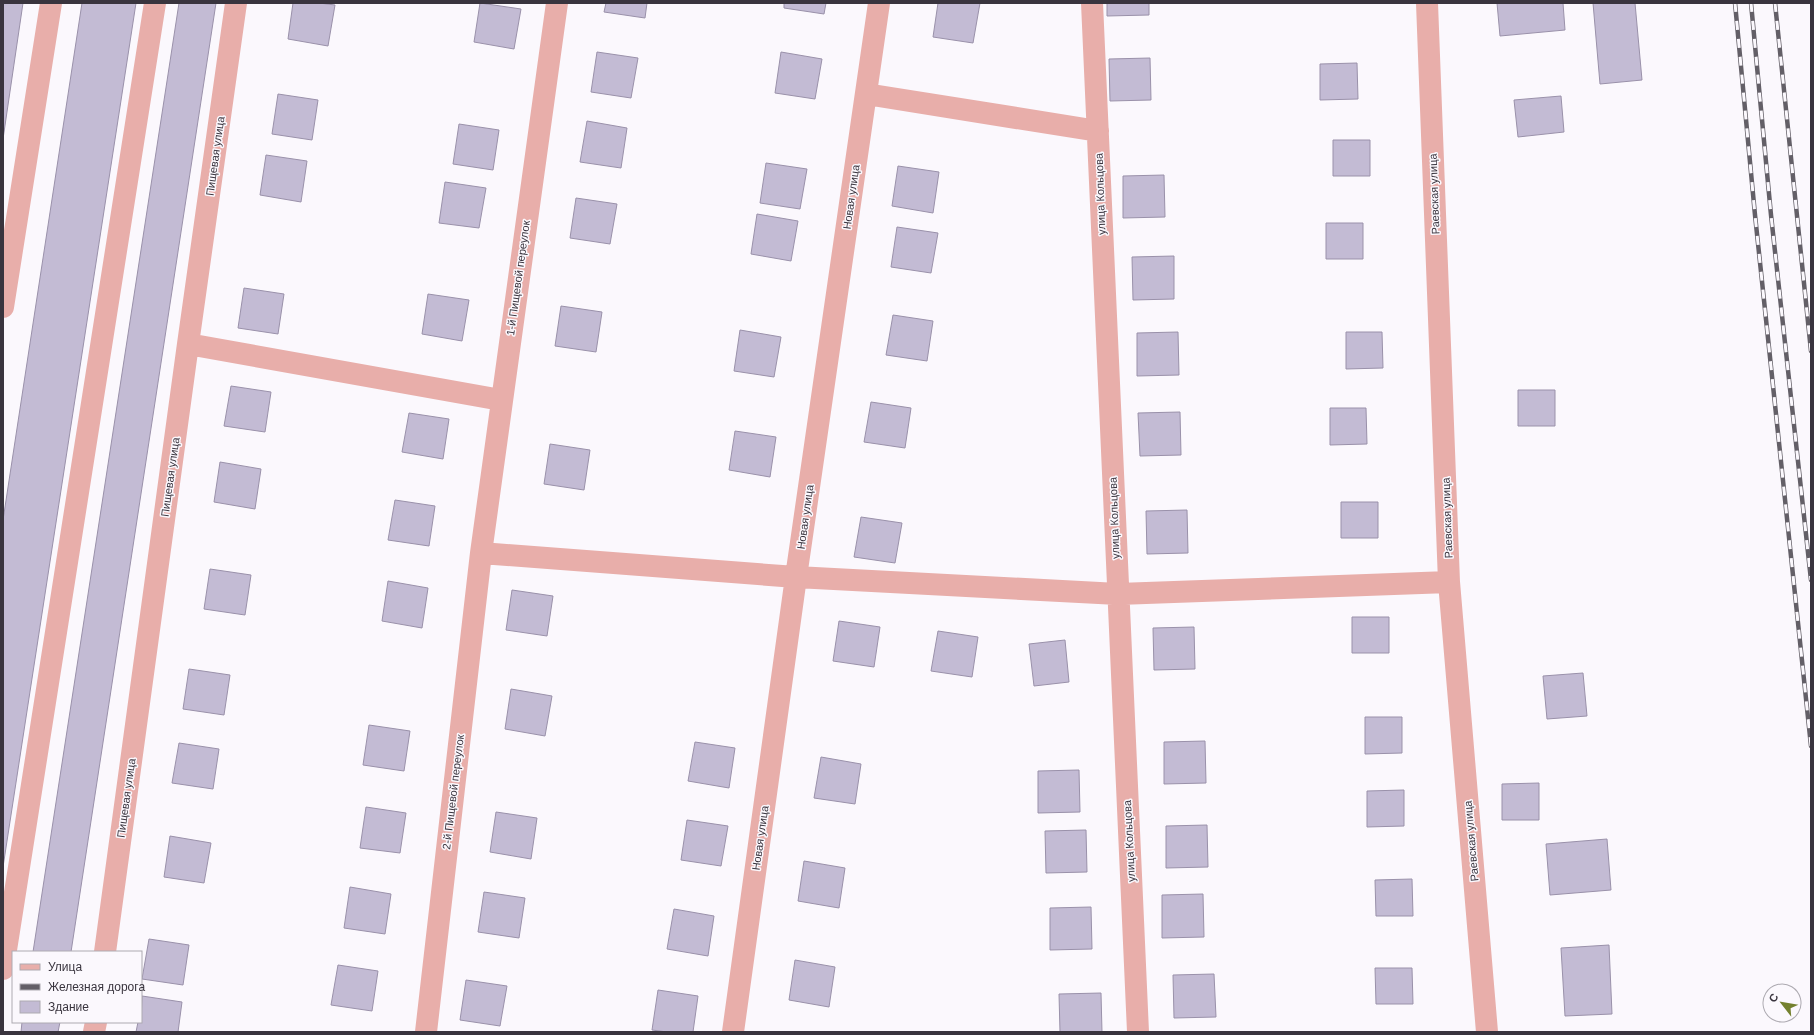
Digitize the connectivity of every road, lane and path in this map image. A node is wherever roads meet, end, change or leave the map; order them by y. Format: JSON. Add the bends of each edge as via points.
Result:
{"nodes":[{"id":1,"x":51,"y":3,"type":"edge"},
{"id":2,"x":155,"y":3,"type":"edge"},
{"id":3,"x":236,"y":3,"type":"edge"},
{"id":4,"x":557,"y":3,"type":"edge"},
{"id":5,"x":879,"y":3,"type":"edge"},
{"id":6,"x":1092,"y":3,"type":"edge"},
{"id":7,"x":1427,"y":3,"type":"edge"},
{"id":8,"x":866,"y":94,"type":"junction"},
{"id":9,"x":1098,"y":131,"type":"junction"},
{"id":10,"x":3,"y":308,"type":"edge"},
{"id":11,"x":188,"y":344,"type":"junction"},
{"id":12,"x":501,"y":400,"type":"junction"},
{"id":13,"x":481,"y":553,"type":"junction"},
{"id":14,"x":796,"y":578,"type":"junction"},
{"id":15,"x":1449,"y":582,"type":"junction"},
{"id":16,"x":1118,"y":594,"type":"junction"},
{"id":17,"x":105,"y":951,"type":"edge"},
{"id":18,"x":3,"y":969,"type":"edge"},
{"id":19,"x":426,"y":1032,"type":"edge"},
{"id":20,"x":733,"y":1032,"type":"edge"},
{"id":21,"x":1138,"y":1032,"type":"edge"},
{"id":22,"x":1487,"y":1032,"type":"edge"}],
"edges":[{"from":1,"to":10,"type":"street"},
{"from":2,"to":18,"type":"street"},
{"from":3,"to":11,"type":"street","name":"Пищевая улица"},
{"from":4,"to":12,"type":"street","name":"1-й Пищевой переулок"},
{"from":5,"to":8,"type":"street","name":"Новая улица"},
{"from":6,"to":9,"type":"street","name":"улица Кольцова"},
{"from":7,"to":15,"type":"street","name":"Раевская улица"},
{"from":8,"to":9,"type":"street"},
{"from":8,"to":14,"type":"street","name":"Новая улица"},
{"from":9,"to":16,"type":"street","name":"улица Кольцова"},
{"from":11,"to":12,"type":"street"},
{"from":11,"to":17,"type":"street","name":"Пищевая улица"},
{"from":12,"to":13,"type":"street","name":"1-й Пищевой переулок"},
{"from":13,"to":14,"type":"street"},
{"from":13,"to":19,"type":"street","name":"2-й Пищевой переулок"},
{"from":14,"to":16,"type":"street"},
{"from":14,"to":20,"type":"street","name":"Новая улица"},
{"from":15,"to":16,"type":"street"},
{"from":15,"to":22,"type":"street","name":"Раевская улица"},
{"from":16,"to":21,"type":"street","name":"улица Кольцова"}]}
